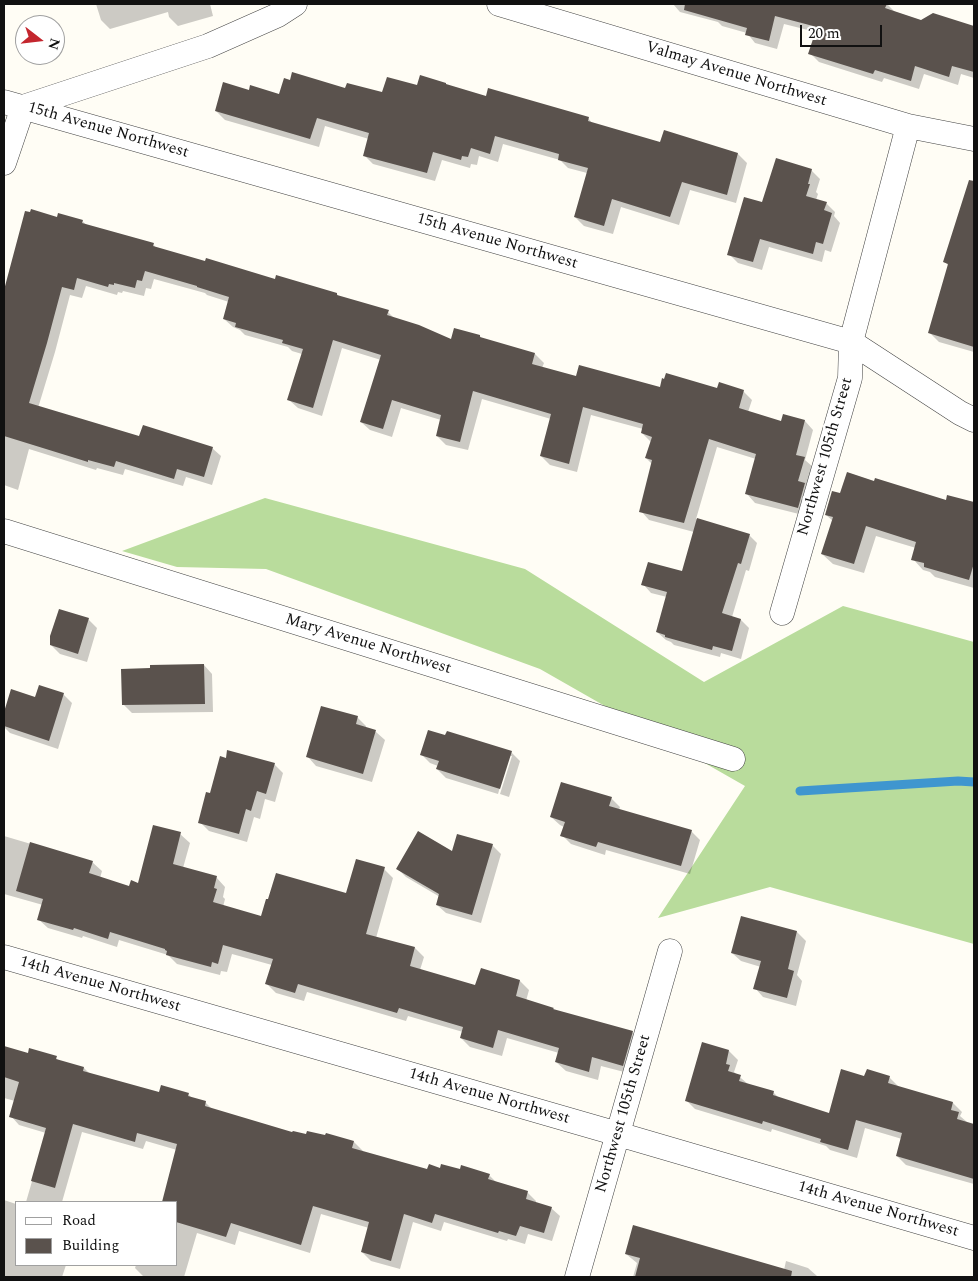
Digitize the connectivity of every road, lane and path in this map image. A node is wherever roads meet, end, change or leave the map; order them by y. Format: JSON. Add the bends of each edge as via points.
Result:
{"nodes":[{"id":1,"x":295,"y":4,"type":"edge"},
{"id":2,"x":499,"y":4,"type":"edge"},
{"id":3,"x":13,"y":104,"type":"edge"},
{"id":4,"x":908,"y":126,"type":"junction"},
{"id":5,"x":974,"y":139,"type":"edge"},
{"id":6,"x":4,"y":163,"type":"edge"},
{"id":7,"x":851,"y":342,"type":"junction"},
{"id":8,"x":974,"y":420,"type":"edge"},
{"id":9,"x":4,"y":531,"type":"edge"},
{"id":10,"x":782,"y":612,"type":"dead end"},
{"id":11,"x":732,"y":759,"type":"dead end"},
{"id":12,"x":670,"y":951,"type":"dead end"},
{"id":13,"x":4,"y":958,"type":"edge"},
{"id":14,"x":618,"y":1134,"type":"junction"},
{"id":15,"x":974,"y":1238,"type":"edge"},
{"id":16,"x":577,"y":1277,"type":"edge"}],
"edges":[{"from":1,"to":3,"type":"street","via":[[278,15],[208,46]]},
{"from":2,"to":4,"type":"street","name":"Valmay Avenue Northwest"},
{"from":3,"to":6,"type":"street"},
{"from":3,"to":7,"type":"street","name":"15th Avenue Northwest"},
{"from":4,"to":5,"type":"street","name":"Valmay Avenue Northwest"},
{"from":4,"to":7,"type":"street","name":"Northwest 105th Street"},
{"from":7,"to":8,"type":"street","name":"15th Avenue Northwest"},
{"from":7,"to":10,"type":"street","name":"Northwest 105th Street","via":[[850,378]]},
{"from":9,"to":11,"type":"street","name":"Mary Avenue Northwest"},
{"from":12,"to":14,"type":"street","name":"Northwest 105th Street"},
{"from":13,"to":14,"type":"street","name":"14th Avenue Northwest"},
{"from":14,"to":15,"type":"street","name":"14th Avenue Northwest"},
{"from":14,"to":16,"type":"street","name":"Northwest 105th Street"}]}
